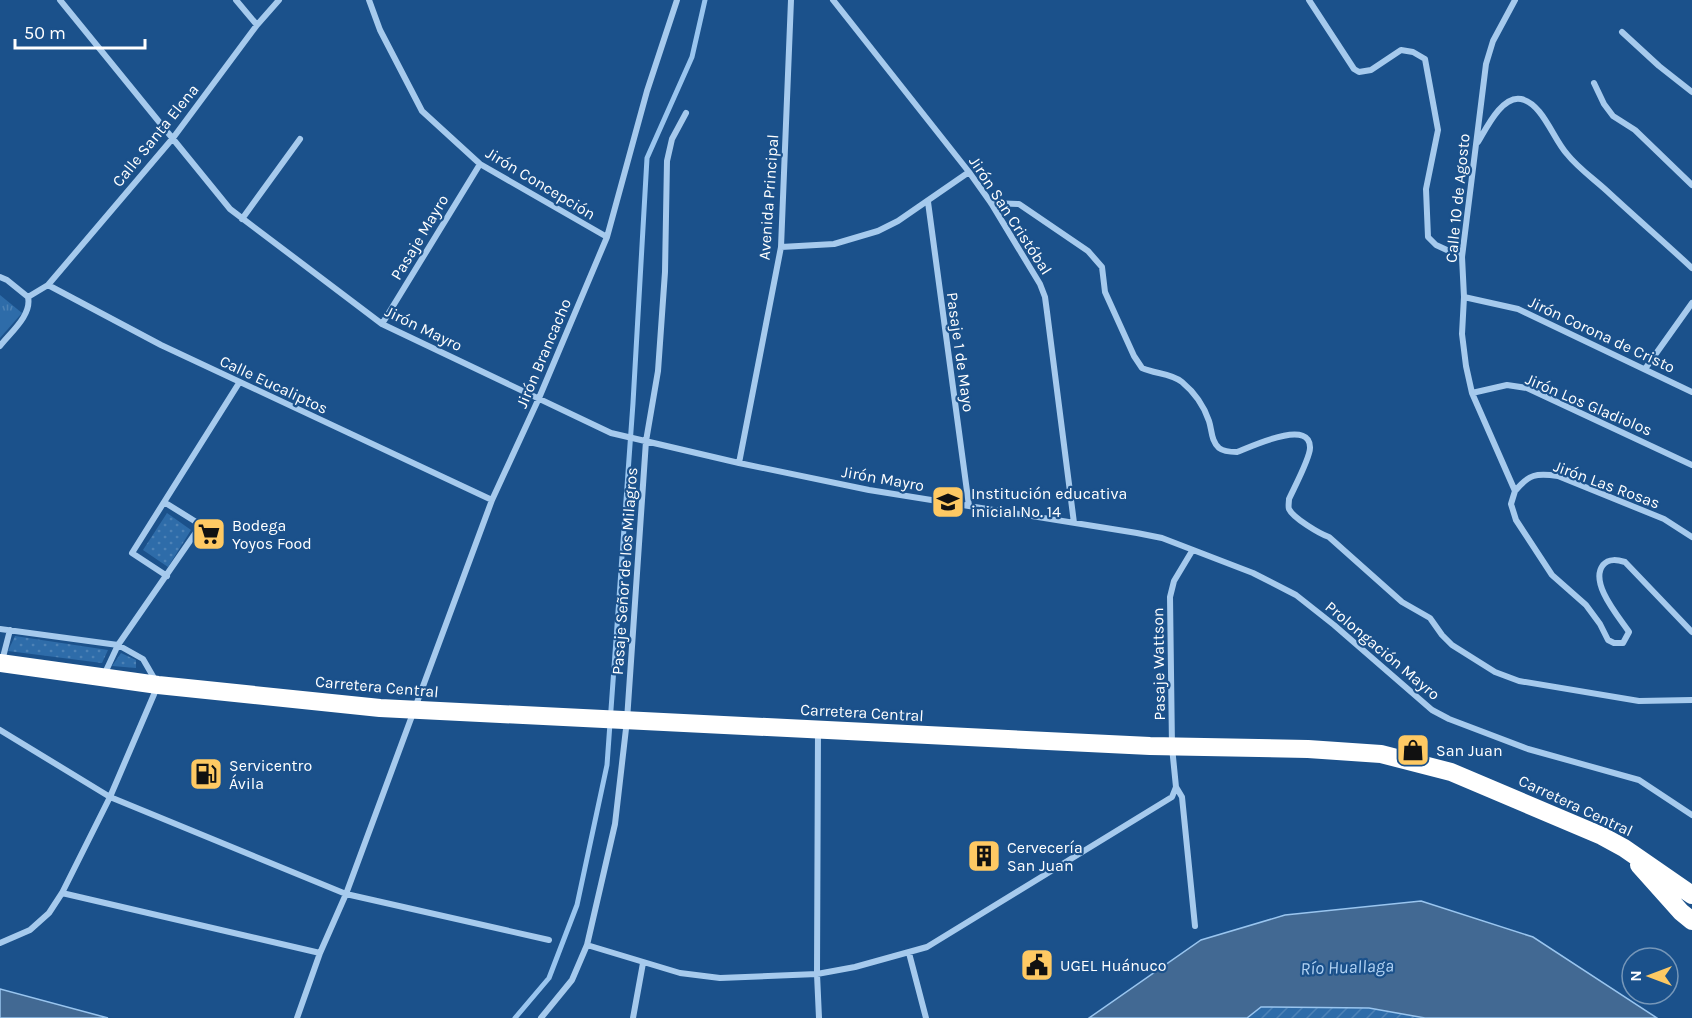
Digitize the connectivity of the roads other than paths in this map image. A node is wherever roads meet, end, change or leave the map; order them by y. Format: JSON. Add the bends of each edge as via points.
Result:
{"nodes":[{"id":1,"x":60,"y":0,"type":"edge"},
{"id":2,"x":236,"y":0,"type":"edge"},
{"id":3,"x":279,"y":0,"type":"edge"},
{"id":4,"x":369,"y":0,"type":"edge"},
{"id":5,"x":678,"y":0,"type":"edge"},
{"id":6,"x":791,"y":0,"type":"edge"},
{"id":7,"x":833,"y":0,"type":"edge"},
{"id":8,"x":1309,"y":0,"type":"edge"},
{"id":9,"x":1515,"y":0,"type":"edge"},
{"id":10,"x":257,"y":25,"type":"junction"},
{"id":11,"x":1622,"y":32,"type":"dead end"},
{"id":12,"x":1594,"y":83,"type":"dead end"},
{"id":13,"x":1692,"y":92,"type":"edge"},
{"id":14,"x":686,"y":113,"type":"dead end"},
{"id":15,"x":173,"y":138,"type":"junction"},
{"id":16,"x":300,"y":139,"type":"dead end"},
{"id":17,"x":1477,"y":146,"type":"junction"},
{"id":18,"x":480,"y":164,"type":"junction"},
{"id":19,"x":969,"y":172,"type":"junction"},
{"id":20,"x":1692,"y":185,"type":"edge"},
{"id":21,"x":928,"y":202,"type":"junction"},
{"id":22,"x":991,"y":203,"type":"junction"},
{"id":23,"x":242,"y":219,"type":"junction"},
{"id":24,"x":607,"y":237,"type":"junction"},
{"id":25,"x":781,"y":247,"type":"junction"},
{"id":26,"x":1462,"y":257,"type":"junction"},
{"id":27,"x":1692,"y":268,"type":"edge"},
{"id":28,"x":0,"y":277,"type":"edge"},
{"id":29,"x":48,"y":285,"type":"junction"},
{"id":30,"x":28,"y":297,"type":"junction"},
{"id":31,"x":1464,"y":297,"type":"junction"},
{"id":32,"x":1692,"y":303,"type":"edge"},
{"id":33,"x":382,"y":324,"type":"junction"},
{"id":34,"x":0,"y":346,"type":"edge"},
{"id":35,"x":1645,"y":369,"type":"junction"},
{"id":36,"x":239,"y":383,"type":"junction"},
{"id":37,"x":1692,"y":392,"type":"edge"},
{"id":38,"x":1472,"y":393,"type":"junction"},
{"id":39,"x":539,"y":399,"type":"junction"},
{"id":40,"x":643,"y":440,"type":"junction"},
{"id":41,"x":739,"y":463,"type":"junction"},
{"id":42,"x":1692,"y":465,"type":"edge"},
{"id":43,"x":1515,"y":491,"type":"junction"},
{"id":44,"x":492,"y":500,"type":"junction"},
{"id":45,"x":164,"y":502,"type":"junction"},
{"id":46,"x":969,"y":506,"type":"junction"},
{"id":47,"x":1074,"y":523,"type":"junction"},
{"id":48,"x":1692,"y":537,"type":"edge"},
{"id":49,"x":1192,"y":551,"type":"junction"},
{"id":50,"x":167,"y":576,"type":"junction"},
{"id":51,"x":0,"y":629,"type":"edge"},
{"id":52,"x":10,"y":630,"type":"junction"},
{"id":53,"x":1692,"y":632,"type":"edge"},
{"id":54,"x":118,"y":645,"type":"junction"},
{"id":55,"x":0,"y":665,"type":"edge"},
{"id":56,"x":102,"y":678,"type":"junction"},
{"id":57,"x":158,"y":685,"type":"junction"},
{"id":58,"x":1692,"y":700,"type":"edge"},
{"id":59,"x":415,"y":710,"type":"junction"},
{"id":60,"x":625,"y":720,"type":"junction"},
{"id":61,"x":818,"y":729,"type":"junction"},
{"id":62,"x":0,"y":730,"type":"edge"},
{"id":63,"x":1172,"y":747,"type":"junction"},
{"id":64,"x":1176,"y":787,"type":"junction"},
{"id":65,"x":110,"y":796,"type":"junction"},
{"id":66,"x":1692,"y":815,"type":"edge"},
{"id":67,"x":1624,"y":848,"type":"junction"},
{"id":68,"x":62,"y":893,"type":"junction"},
{"id":69,"x":346,"y":894,"type":"junction"},
{"id":70,"x":1692,"y":895,"type":"edge"},
{"id":71,"x":1692,"y":921,"type":"edge"},
{"id":72,"x":1195,"y":926,"type":"dead end"},
{"id":73,"x":549,"y":940,"type":"dead end"},
{"id":74,"x":0,"y":943,"type":"edge"},
{"id":75,"x":587,"y":945,"type":"junction"},
{"id":76,"x":320,"y":953,"type":"junction"},
{"id":77,"x":909,"y":953,"type":"junction"},
{"id":78,"x":643,"y":963,"type":"junction"},
{"id":79,"x":817,"y":974,"type":"junction"},
{"id":80,"x":297,"y":1018,"type":"edge"},
{"id":81,"x":541,"y":1018,"type":"edge"},
{"id":82,"x":633,"y":1018,"type":"edge"},
{"id":83,"x":819,"y":1018,"type":"edge"},
{"id":84,"x":926,"y":1018,"type":"edge"}],
"edges":[{"from":1,"to":15,"type":"street","name":"Jirón Mayro"},
{"from":2,"to":10,"type":"street"},
{"from":3,"to":10,"type":"street","name":"Calle Santa Elena"},
{"from":4,"to":18,"type":"street","name":"Jirón Concepción","via":[[422,111]]},
{"from":5,"to":24,"type":"street","name":"Jirón Brancacho","via":[[647,92]]},
{"from":6,"to":25,"type":"street","name":"Avenida Principal"},
{"from":7,"to":19,"type":"street","name":"Jirón San Cristóbal"},
{"from":8,"to":26,"type":"street","via":[[1359,72],[1371,70],[1401,50],[1413,51],[1425,59],[1438,130],[1426,189],[1428,237]]},
{"from":9,"to":17,"type":"street","name":"Calle 10 de Agosto","via":[[1493,41],[1486,64]]},
{"from":10,"to":15,"type":"street","name":"Calle Santa Elena"},
{"from":11,"to":13,"type":"street"},
{"from":12,"to":20,"type":"street","via":[[1613,116],[1635,130]]},
{"from":14,"to":40,"type":"street","name":"Pasaje Señor de los Milagros","via":[[672,139],[667,161],[658,371]]},
{"from":15,"to":23,"type":"street","name":"Jirón Mayro"},
{"from":15,"to":29,"type":"street","name":"Calle Santa Elena"},
{"from":16,"to":23,"type":"street"},
{"from":17,"to":26,"type":"street","name":"Calle 10 de Agosto"},
{"from":17,"to":27,"type":"street","via":[[1499,109],[1510,100],[1530,104],[1543,116],[1566,154]]},
{"from":18,"to":24,"type":"street","name":"Jirón Concepción"},
{"from":18,"to":33,"type":"street","name":"Pasaje Mayro"},
{"from":19,"to":21,"type":"street"},
{"from":19,"to":22,"type":"street","name":"Jirón San Cristóbal"},
{"from":21,"to":25,"type":"street","via":[[878,231],[834,244]]},
{"from":21,"to":46,"type":"street","name":"Pasaje 1 de Mayo"},
{"from":22,"to":47,"type":"street","name":"Jirón San Cristóbal","via":[[1045,297]]},
{"from":22,"to":58,"type":"street","via":[[1019,204],[1088,250],[1102,267],[1106,292],[1134,356],[1142,368],[1181,381],[1200,401],[1220,449],[1237,452],[1287,435],[1307,439],[1311,450],[1288,508],[1329,537],[1402,602],[1430,618],[1452,645],[1495,672],[1520,681],[1638,701]]},
{"from":23,"to":33,"type":"street","name":"Jirón Mayro"},
{"from":24,"to":39,"type":"street","name":"Jirón Brancacho"},
{"from":25,"to":41,"type":"street","name":"Avenida Principal"},
{"from":26,"to":31,"type":"street","name":"Calle 10 de Agosto"},
{"from":28,"to":30,"type":"street"},
{"from":29,"to":30,"type":"street","name":"Calle Santa Elena"},
{"from":29,"to":36,"type":"street","name":"Calle Eucaliptos"},
{"from":30,"to":34,"type":"street","via":[[26,314]]},
{"from":31,"to":35,"type":"street","name":"Jirón Corona de Cristo","via":[[1518,309]]},
{"from":31,"to":38,"type":"street","name":"Calle 10 de Agosto","via":[[1462,334]]},
{"from":32,"to":35,"type":"street"},
{"from":33,"to":39,"type":"street","name":"Jirón Mayro"},
{"from":35,"to":37,"type":"street","name":"Jirón Corona de Cristo"},
{"from":36,"to":44,"type":"street","name":"Calle Eucaliptos"},
{"from":36,"to":45,"type":"street"},
{"from":38,"to":42,"type":"street","name":"Jirón Los Gladiolos","via":[[1507,385],[1527,388]]},
{"from":38,"to":43,"type":"street","name":"Calle 10 de Agosto"},
{"from":39,"to":40,"type":"street","name":"Jirón Mayro","via":[[611,433]]},
{"from":39,"to":44,"type":"street","name":"Jirón Brancacho"},
{"from":40,"to":41,"type":"street","name":"Jirón Mayro"},
{"from":40,"to":60,"type":"street","name":"Pasaje Señor de los Milagros"},
{"from":41,"to":46,"type":"street","name":"Jirón Mayro"},
{"from":43,"to":48,"type":"street","name":"Jirón Las Rosas","via":[[1524,480],[1539,474],[1558,476],[1664,519]]},
{"from":43,"to":53,"type":"street","name":"Calle 10 de Agosto","via":[[1511,504],[1516,520],[1552,574],[1586,605],[1608,640],[1623,643],[1629,632],[1599,580],[1606,562],[1616,559],[1625,562]]},
{"from":44,"to":59,"type":"street","name":"Jirón Brancacho"},
{"from":45,"to":50,"type":"street","via":[[132,553]]},
{"from":45,"to":50,"type":"street","via":[[201,525]]},
{"from":46,"to":47,"type":"street","name":"Jirón Mayro"},
{"from":47,"to":49,"type":"street","name":"Jirón Mayro","via":[[1162,538]]},
{"from":49,"to":63,"type":"street","name":"Pasaje Wattson","via":[[1174,581],[1170,597]]},
{"from":49,"to":66,"type":"street","name":"Prolongación Mayro","via":[[1253,573],[1296,595],[1440,715],[1528,749],[1639,780]]},
{"from":50,"to":54,"type":"street"},
{"from":51,"to":52,"type":"street"},
{"from":52,"to":54,"type":"street"},
{"from":52,"to":55,"type":"street"},
{"from":54,"to":56,"type":"street"},
{"from":54,"to":57,"type":"street","via":[[143,659]]},
{"from":55,"to":56,"type":"highway","name":"Carretera Central"},
{"from":56,"to":57,"type":"highway","name":"Carretera Central"},
{"from":57,"to":59,"type":"highway","name":"Carretera Central"},
{"from":57,"to":65,"type":"street"},
{"from":59,"to":60,"type":"highway","name":"Carretera Central"},
{"from":59,"to":69,"type":"street","name":"Jirón Brancacho"},
{"from":60,"to":61,"type":"highway","name":"Carretera Central"},
{"from":60,"to":75,"type":"street","name":"Pasaje Señor de los Milagros","via":[[615,824]]},
{"from":61,"to":63,"type":"highway","name":"Carretera Central"},
{"from":61,"to":79,"type":"street"},
{"from":62,"to":65,"type":"street"},
{"from":63,"to":64,"type":"street","name":"Pasaje Wattson"},
{"from":63,"to":67,"type":"highway","name":"Carretera Central","via":[[1381,754],[1451,772]]},
{"from":64,"to":72,"type":"street","name":"Pasaje Wattson","via":[[1182,797]]},
{"from":64,"to":77,"type":"street","via":[[1172,796],[927,947]]},
{"from":65,"to":68,"type":"street"},
{"from":65,"to":69,"type":"street"},
{"from":67,"to":70,"type":"highway","name":"Carretera Central"},
{"from":67,"to":71,"type":"highway"},
{"from":68,"to":74,"type":"street","via":[[49,913],[30,930]]},
{"from":68,"to":76,"type":"street"},
{"from":69,"to":73,"type":"street"},
{"from":69,"to":76,"type":"street","name":"Jirón Brancacho"},
{"from":75,"to":78,"type":"street"},
{"from":75,"to":81,"type":"street","name":"Pasaje Señor de los Milagros","via":[[572,980]]},
{"from":76,"to":80,"type":"street","name":"Jirón Brancacho"},
{"from":77,"to":79,"type":"street"},
{"from":77,"to":84,"type":"street"},
{"from":78,"to":79,"type":"street","via":[[680,974],[720,978]]},
{"from":78,"to":82,"type":"street"},
{"from":79,"to":83,"type":"street"}]}
